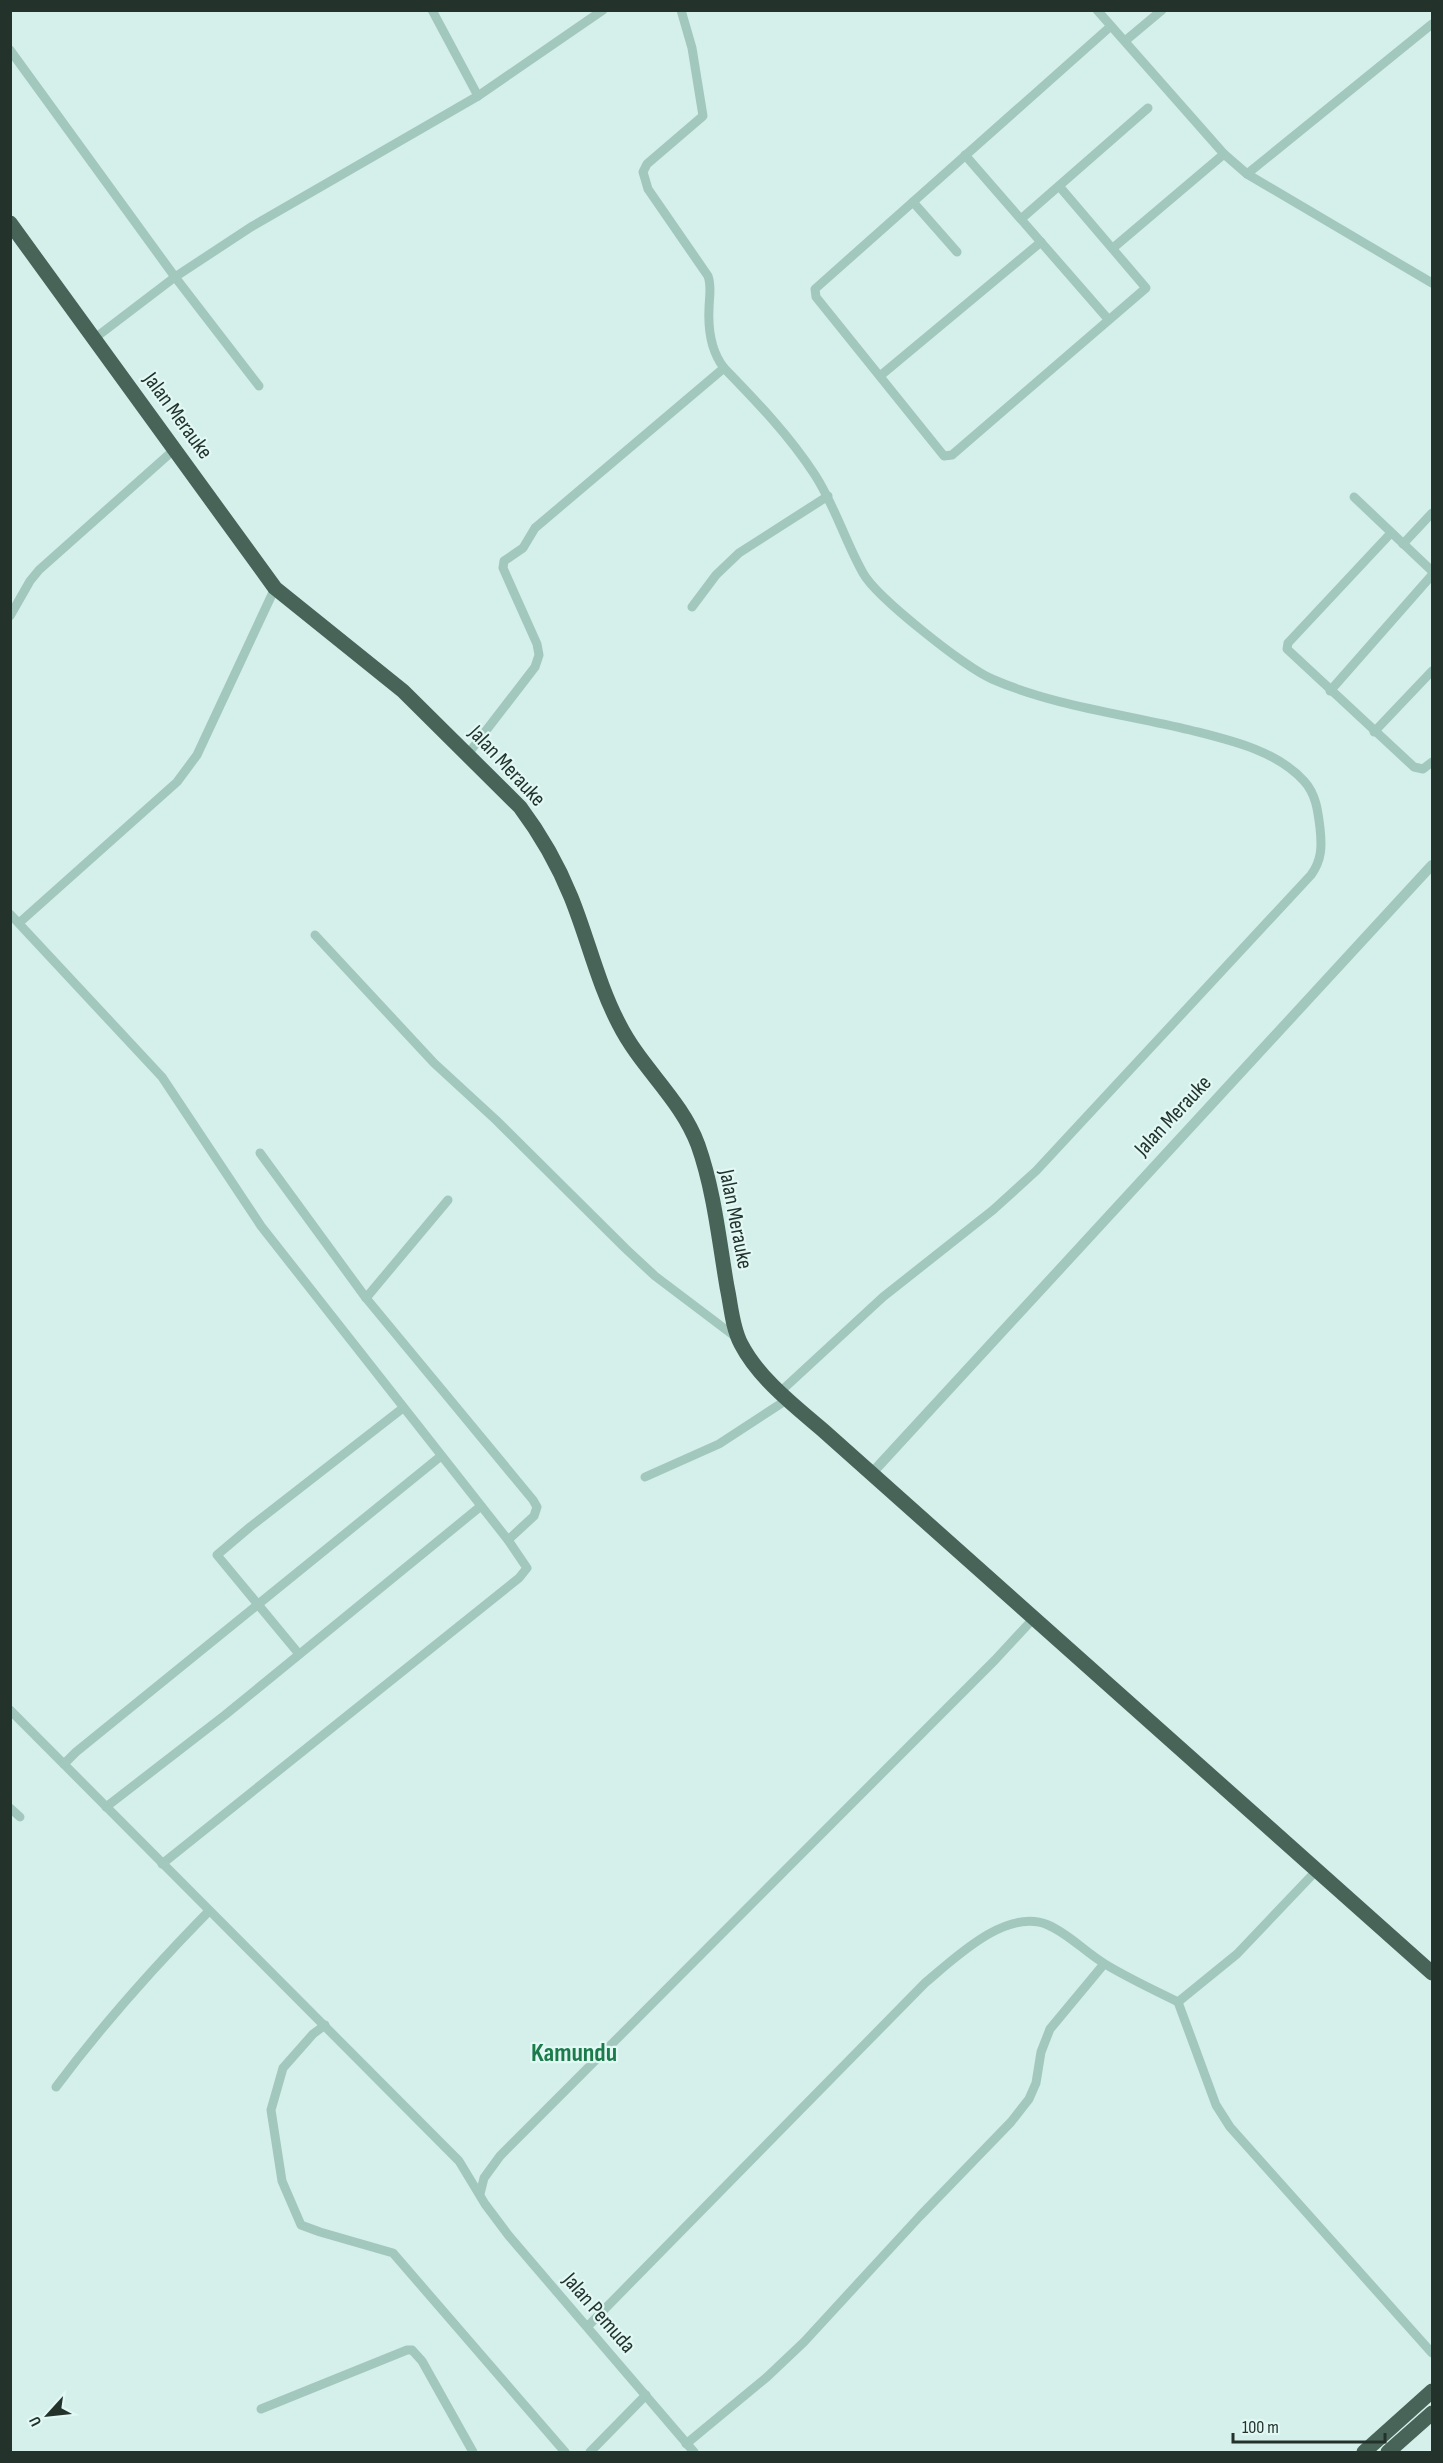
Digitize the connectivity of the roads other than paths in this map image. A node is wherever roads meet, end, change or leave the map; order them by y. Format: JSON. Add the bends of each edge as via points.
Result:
{"nodes":[{"id":1,"x":432,"y":10,"type":"edge"},
{"id":2,"x":603,"y":10,"type":"edge"},
{"id":3,"x":681,"y":10,"type":"edge"},
{"id":4,"x":1097,"y":10,"type":"edge"},
{"id":5,"x":1162,"y":10,"type":"edge"},
{"id":6,"x":1432,"y":24,"type":"edge"},
{"id":7,"x":1111,"y":26,"type":"junction"},
{"id":8,"x":1125,"y":41,"type":"junction"},
{"id":9,"x":10,"y":50,"type":"edge"},
{"id":10,"x":478,"y":96,"type":"junction"},
{"id":11,"x":1148,"y":108,"type":"dead end"},
{"id":12,"x":1224,"y":154,"type":"junction"},
{"id":13,"x":964,"y":155,"type":"junction"},
{"id":14,"x":1247,"y":174,"type":"junction"},
{"id":15,"x":1059,"y":186,"type":"junction"},
{"id":16,"x":913,"y":202,"type":"junction"},
{"id":17,"x":1021,"y":219,"type":"junction"},
{"id":18,"x":10,"y":223,"type":"edge"},
{"id":19,"x":1041,"y":242,"type":"junction"},
{"id":20,"x":1113,"y":248,"type":"junction"},
{"id":21,"x":957,"y":252,"type":"dead end"},
{"id":22,"x":175,"y":277,"type":"junction"},
{"id":23,"x":1432,"y":283,"type":"edge"},
{"id":24,"x":1108,"y":319,"type":"junction"},
{"id":25,"x":95,"y":338,"type":"junction"},
{"id":26,"x":724,"y":368,"type":"junction"},
{"id":27,"x":880,"y":376,"type":"junction"},
{"id":28,"x":259,"y":386,"type":"dead end"},
{"id":29,"x":176,"y":448,"type":"junction"},
{"id":30,"x":828,"y":496,"type":"junction"},
{"id":31,"x":1354,"y":497,"type":"dead end"},
{"id":32,"x":1432,"y":513,"type":"edge"},
{"id":33,"x":1391,"y":533,"type":"junction"},
{"id":34,"x":1403,"y":544,"type":"junction"},
{"id":35,"x":1432,"y":573,"type":"edge"},
{"id":36,"x":275,"y":588,"type":"junction"},
{"id":37,"x":692,"y":607,"type":"dead end"},
{"id":38,"x":10,"y":616,"type":"edge"},
{"id":39,"x":1432,"y":671,"type":"edge"},
{"id":40,"x":1330,"y":691,"type":"junction"},
{"id":41,"x":1374,"y":732,"type":"junction"},
{"id":42,"x":468,"y":754,"type":"junction"},
{"id":43,"x":1432,"y":762,"type":"edge"},
{"id":44,"x":1432,"y":866,"type":"edge"},
{"id":45,"x":10,"y":914,"type":"edge"},
{"id":46,"x":19,"y":923,"type":"junction"},
{"id":47,"x":315,"y":935,"type":"dead end"},
{"id":48,"x":260,"y":1153,"type":"dead end"},
{"id":49,"x":448,"y":1200,"type":"dead end"},
{"id":50,"x":366,"y":1298,"type":"junction"},
{"id":51,"x":739,"y":1340,"type":"junction"},
{"id":52,"x":784,"y":1395,"type":"junction"},
{"id":53,"x":403,"y":1408,"type":"junction"},
{"id":54,"x":441,"y":1456,"type":"junction"},
{"id":55,"x":872,"y":1473,"type":"junction"},
{"id":56,"x":645,"y":1477,"type":"dead end"},
{"id":57,"x":481,"y":1506,"type":"junction"},
{"id":58,"x":508,"y":1540,"type":"junction"},
{"id":59,"x":259,"y":1604,"type":"junction"},
{"id":60,"x":1033,"y":1619,"type":"junction"},
{"id":61,"x":299,"y":1654,"type":"junction"},
{"id":62,"x":10,"y":1710,"type":"edge"},
{"id":63,"x":64,"y":1764,"type":"junction"},
{"id":64,"x":106,"y":1807,"type":"junction"},
{"id":65,"x":10,"y":1808,"type":"edge"},
{"id":66,"x":20,"y":1817,"type":"dead end"},
{"id":67,"x":162,"y":1864,"type":"junction"},
{"id":68,"x":1316,"y":1871,"type":"junction"},
{"id":69,"x":209,"y":1911,"type":"junction"},
{"id":70,"x":1104,"y":1964,"type":"junction"},
{"id":71,"x":1432,"y":1973,"type":"edge"},
{"id":72,"x":1178,"y":2002,"type":"junction"},
{"id":73,"x":325,"y":2025,"type":"junction"},
{"id":74,"x":56,"y":2087,"type":"dead end"},
{"id":75,"x":480,"y":2194,"type":"junction"},
{"id":76,"x":588,"y":2326,"type":"junction"},
{"id":77,"x":1432,"y":2353,"type":"edge"},
{"id":78,"x":646,"y":2395,"type":"junction"},
{"id":79,"x":1427,"y":2396,"type":"edge"},
{"id":80,"x":261,"y":2409,"type":"dead end"},
{"id":81,"x":1432,"y":2413,"type":"edge"},
{"id":82,"x":686,"y":2444,"type":"junction"},
{"id":83,"x":473,"y":2452,"type":"edge"},
{"id":84,"x":565,"y":2452,"type":"edge"},
{"id":85,"x":590,"y":2452,"type":"edge"},
{"id":86,"x":694,"y":2452,"type":"edge"},
{"id":87,"x":1365,"y":2452,"type":"edge"},
{"id":88,"x":1388,"y":2452,"type":"edge"}],
"edges":[{"from":1,"to":10,"type":"street"},
{"from":2,"to":10,"type":"street"},
{"from":3,"to":26,"type":"street","via":[[692,48],[703,116],[647,164],[644,176],[648,189],[708,276],[713,347]]},
{"from":4,"to":7,"type":"street"},
{"from":5,"to":8,"type":"street"},
{"from":6,"to":14,"type":"street"},
{"from":7,"to":8,"type":"street"},
{"from":7,"to":13,"type":"street"},
{"from":8,"to":12,"type":"street"},
{"from":9,"to":22,"type":"street"},
{"from":10,"to":22,"type":"street","via":[[251,226]]},
{"from":11,"to":15,"type":"street"},
{"from":12,"to":14,"type":"street"},
{"from":12,"to":20,"type":"street"},
{"from":13,"to":16,"type":"street"},
{"from":13,"to":17,"type":"street"},
{"from":14,"to":23,"type":"street"},
{"from":15,"to":17,"type":"street"},
{"from":15,"to":20,"type":"street"},
{"from":16,"to":21,"type":"street"},
{"from":16,"to":27,"type":"street","via":[[814,291]]},
{"from":17,"to":19,"type":"street"},
{"from":18,"to":25,"type":"highway","name":"Jalan Merauke"},
{"from":19,"to":24,"type":"street"},
{"from":19,"to":27,"type":"street"},
{"from":20,"to":24,"type":"street","via":[[1146,288]]},
{"from":22,"to":25,"type":"street"},
{"from":22,"to":28,"type":"street"},
{"from":24,"to":27,"type":"street","via":[[949,456],[942,454]]},
{"from":25,"to":29,"type":"highway","name":"Jalan Merauke"},
{"from":26,"to":30,"type":"street","via":[[771,416]]},
{"from":26,"to":42,"type":"street","via":[[535,528],[523,548],[504,561],[503,568],[540,655]]},
{"from":29,"to":36,"type":"highway","name":"Jalan Merauke"},
{"from":29,"to":38,"type":"street","via":[[39,570]]},
{"from":30,"to":37,"type":"street","via":[[739,553]]},
{"from":30,"to":52,"type":"street","via":[[869,583],[972,667],[991,679],[1065,703],[1234,741],[1266,755],[1297,775],[1311,791],[1322,843],[1318,864],[1311,875],[1036,1171],[883,1297]]},
{"from":31,"to":33,"type":"street"},
{"from":32,"to":34,"type":"street"},
{"from":33,"to":34,"type":"street"},
{"from":33,"to":40,"type":"street","via":[[1287,645],[1288,651]]},
{"from":34,"to":35,"type":"street"},
{"from":35,"to":40,"type":"street"},
{"from":36,"to":42,"type":"highway","name":"Jalan Merauke","via":[[403,691]]},
{"from":36,"to":46,"type":"street","via":[[197,755],[177,782]]},
{"from":39,"to":41,"type":"street"},
{"from":40,"to":41,"type":"street"},
{"from":41,"to":43,"type":"street","via":[[1414,767],[1424,769]]},
{"from":42,"to":51,"type":"highway","name":"Jalan Merauke","via":[[520,807],[540,836],[571,898],[618,1023],[688,1122],[702,1160]]},
{"from":44,"to":55,"type":"street","name":"Jalan Merauke"},
{"from":45,"to":46,"type":"street"},
{"from":46,"to":53,"type":"street","via":[[162,1077],[261,1226]]},
{"from":47,"to":51,"type":"street","via":[[434,1063],[626,1249]]},
{"from":48,"to":50,"type":"street"},
{"from":49,"to":50,"type":"street"},
{"from":50,"to":58,"type":"street","via":[[533,1500],[537,1507],[534,1516]]},
{"from":51,"to":52,"type":"highway","name":"Jalan Merauke","via":[[753,1362]]},
{"from":52,"to":55,"type":"highway","name":"Jalan Merauke"},
{"from":52,"to":56,"type":"street","via":[[719,1444]]},
{"from":53,"to":54,"type":"street"},
{"from":53,"to":59,"type":"street","via":[[217,1555]]},
{"from":54,"to":57,"type":"street"},
{"from":54,"to":59,"type":"street"},
{"from":55,"to":60,"type":"highway","name":"Jalan Merauke"},
{"from":57,"to":58,"type":"street"},
{"from":57,"to":61,"type":"street"},
{"from":58,"to":67,"type":"street","via":[[526,1566],[523,1575]]},
{"from":59,"to":61,"type":"street"},
{"from":59,"to":63,"type":"street"},
{"from":60,"to":68,"type":"highway","name":"Jalan Merauke"},
{"from":60,"to":75,"type":"street","via":[[500,2156],[484,2178]]},
{"from":61,"to":64,"type":"street"},
{"from":62,"to":63,"type":"street","name":"Jalan Pemuda"},
{"from":63,"to":64,"type":"street","name":"Jalan Pemuda"},
{"from":64,"to":67,"type":"street","name":"Jalan Pemuda"},
{"from":65,"to":66,"type":"street"},
{"from":67,"to":69,"type":"street","name":"Jalan Pemuda"},
{"from":68,"to":71,"type":"highway","name":"Jalan Merauke"},
{"from":68,"to":72,"type":"street","via":[[1238,1954]]},
{"from":69,"to":73,"type":"street","name":"Jalan Pemuda"},
{"from":69,"to":74,"type":"street","via":[[152,1969]]},
{"from":70,"to":72,"type":"street"},
{"from":70,"to":76,"type":"street","via":[[1043,1923],[1008,1927],[970,1946],[925,1983]]},
{"from":70,"to":82,"type":"street","via":[[1050,2029],[1036,2083],[1011,2122],[804,2342]]},
{"from":72,"to":77,"type":"street","via":[[1216,2105],[1230,2127]]},
{"from":73,"to":75,"type":"street","name":"Jalan Pemuda","via":[[459,2161]]},
{"from":73,"to":84,"type":"street","via":[[283,2068],[271,2110],[282,2181],[302,2225],[393,2253]]},
{"from":75,"to":76,"type":"street","name":"Jalan Pemuda","via":[[509,2236]]},
{"from":76,"to":78,"type":"street","name":"Jalan Pemuda"},
{"from":78,"to":82,"type":"street","name":"Jalan Pemuda"},
{"from":78,"to":85,"type":"street"},
{"from":79,"to":81,"type":"street"},
{"from":79,"to":87,"type":"highway"},
{"from":80,"to":83,"type":"street","via":[[412,2350]]},
{"from":81,"to":88,"type":"highway"},
{"from":82,"to":86,"type":"street","name":"Jalan Pemuda"}]}
